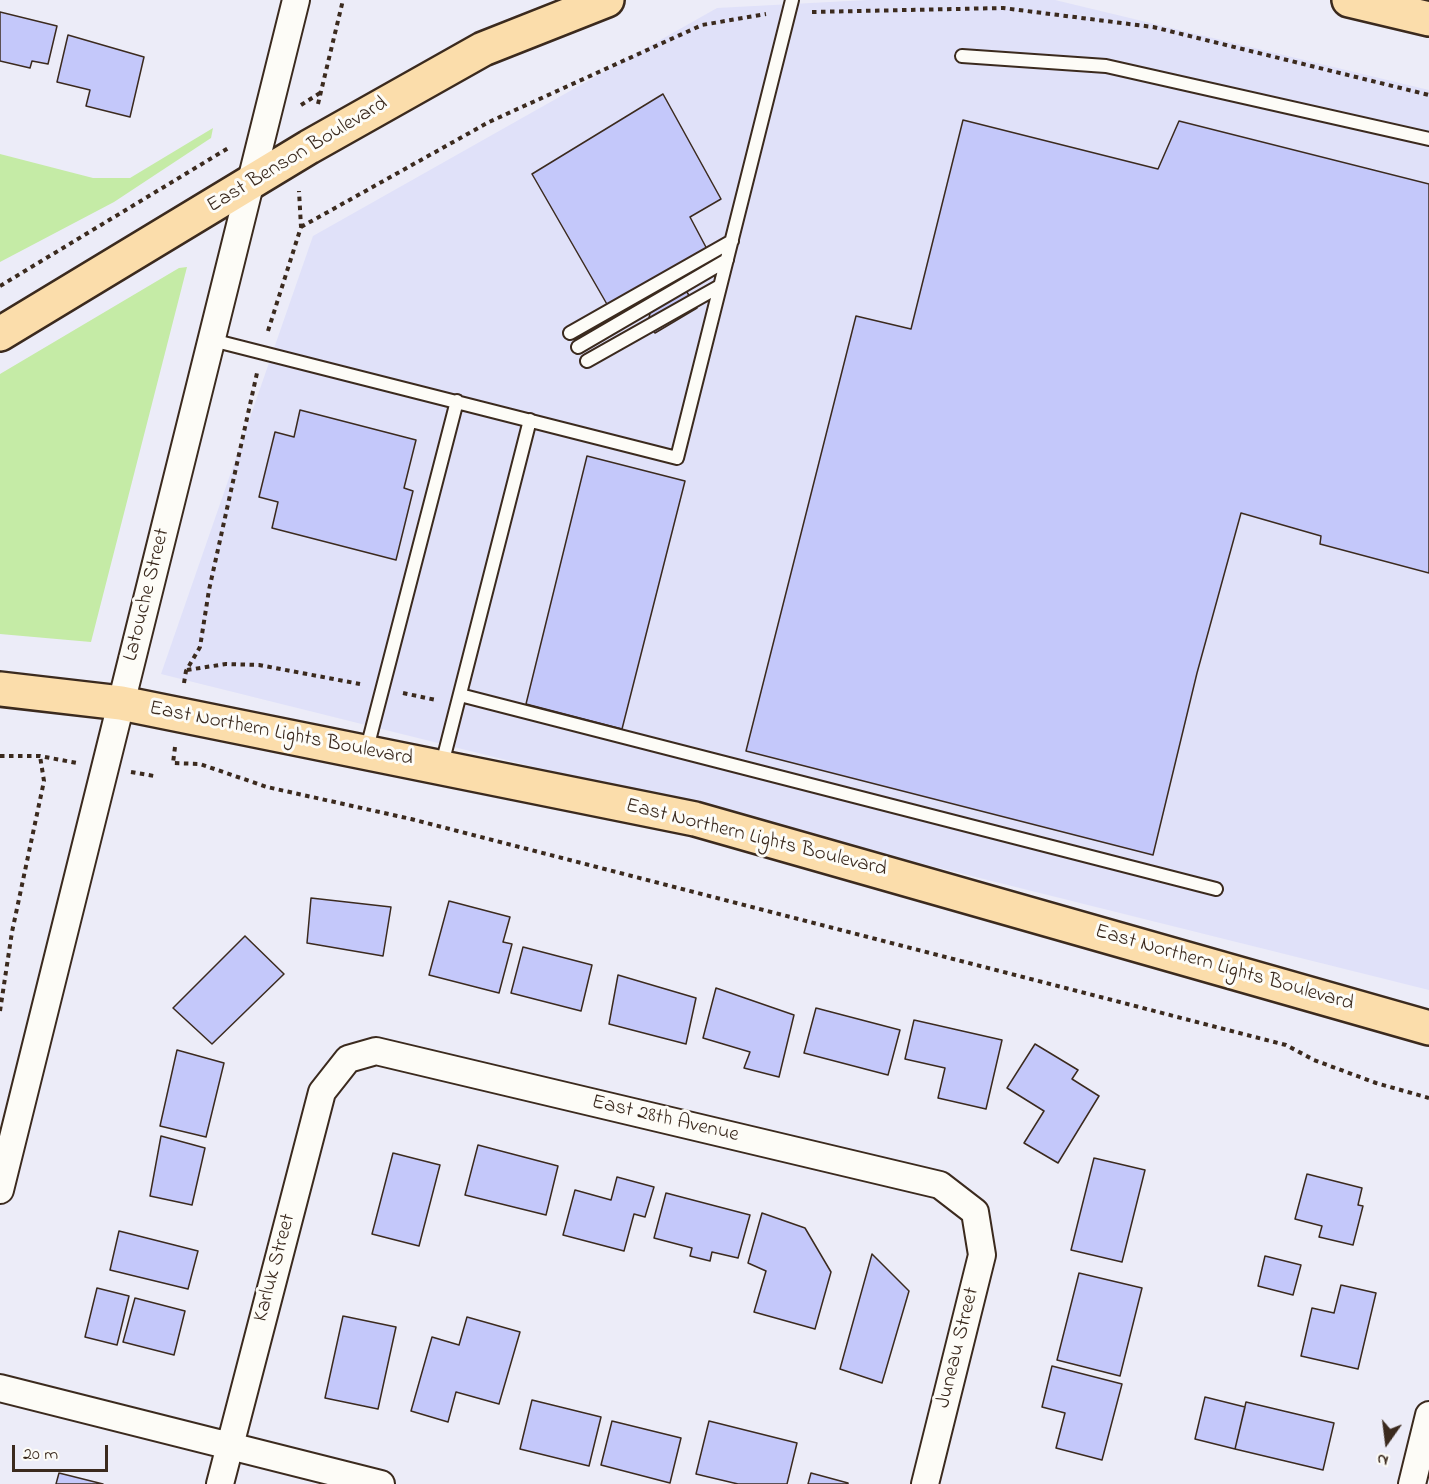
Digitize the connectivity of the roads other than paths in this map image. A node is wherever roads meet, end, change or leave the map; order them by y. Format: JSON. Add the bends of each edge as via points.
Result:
{"nodes":[{"id":1,"x":296,"y":0,"type":"edge"},
{"id":2,"x":607,"y":0,"type":"edge"},
{"id":3,"x":792,"y":0,"type":"edge"},
{"id":4,"x":1349,"y":0,"type":"edge"},
{"id":5,"x":1429,"y":19,"type":"edge"},
{"id":6,"x":962,"y":56,"type":"dead end"},
{"id":7,"x":1429,"y":139,"type":"edge"},
{"id":8,"x":251,"y":183,"type":"junction"},
{"id":9,"x":732,"y":241,"type":"junction"},
{"id":10,"x":727,"y":260,"type":"junction"},
{"id":11,"x":720,"y":286,"type":"junction"},
{"id":12,"x":570,"y":333,"type":"dead end"},
{"id":13,"x":0,"y":334,"type":"edge"},
{"id":14,"x":212,"y":340,"type":"junction"},
{"id":15,"x":578,"y":347,"type":"dead end"},
{"id":16,"x":587,"y":361,"type":"dead end"},
{"id":17,"x":457,"y":401,"type":"junction"},
{"id":18,"x":530,"y":420,"type":"junction"},
{"id":19,"x":0,"y":690,"type":"edge"},
{"id":20,"x":460,"y":695,"type":"junction"},
{"id":21,"x":121,"y":703,"type":"junction"},
{"id":22,"x":366,"y":753,"type":"junction"},
{"id":23,"x":441,"y":768,"type":"junction"},
{"id":24,"x":1216,"y":889,"type":"dead end"},
{"id":25,"x":1429,"y":1028,"type":"edge"},
{"id":26,"x":348,"y":1059,"type":"joint"},
{"id":27,"x":0,"y":1190,"type":"edge"},
{"id":28,"x":975,"y":1212,"type":"joint"},
{"id":29,"x":0,"y":1388,"type":"edge"},
{"id":30,"x":1429,"y":1415,"type":"edge"},
{"id":31,"x":229,"y":1445,"type":"junction"},
{"id":32,"x":220,"y":1484,"type":"edge"},
{"id":33,"x":381,"y":1484,"type":"edge"},
{"id":34,"x":925,"y":1484,"type":"edge"},
{"id":35,"x":1412,"y":1484,"type":"edge"}],
"edges":[{"from":1,"to":8,"type":"street","name":"Latouche Street"},
{"from":2,"to":8,"type":"main road","name":"East Benson Boulevard","via":[[483,49]]},
{"from":3,"to":9,"type":"lane"},
{"from":4,"to":5,"type":"main road"},
{"from":6,"to":7,"type":"lane","via":[[1106,66]]},
{"from":8,"to":13,"type":"main road","name":"East Benson Boulevard"},
{"from":8,"to":14,"type":"street","name":"Latouche Street"},
{"from":9,"to":10,"type":"lane"},
{"from":9,"to":12,"type":"lane"},
{"from":10,"to":11,"type":"lane"},
{"from":10,"to":15,"type":"lane"},
{"from":11,"to":16,"type":"lane"},
{"from":11,"to":18,"type":"lane","via":[[677,458]]},
{"from":14,"to":17,"type":"lane"},
{"from":14,"to":21,"type":"street","name":"Latouche Street"},
{"from":17,"to":18,"type":"lane"},
{"from":17,"to":22,"type":"lane"},
{"from":18,"to":20,"type":"lane"},
{"from":19,"to":21,"type":"main road","name":"East Northern Lights Boulevard"},
{"from":20,"to":23,"type":"lane"},
{"from":20,"to":24,"type":"lane"},
{"from":21,"to":22,"type":"main road","name":"East Northern Lights Boulevard"},
{"from":21,"to":27,"type":"street","name":"Latouche Street"},
{"from":22,"to":23,"type":"main road","name":"East Northern Lights Boulevard"},
{"from":23,"to":25,"type":"main road","name":"East Northern Lights Boulevard","via":[[695,819]]},
{"from":26,"to":28,"type":"street","name":"East 28th Avenue","via":[[376,1051],[939,1185]]},
{"from":26,"to":31,"type":"street","name":"Karluk Street","via":[[322,1092]]},
{"from":28,"to":34,"type":"street","name":"Juneau Street","via":[[982,1255]]},
{"from":29,"to":31,"type":"street"},
{"from":30,"to":35,"type":"street"},
{"from":31,"to":32,"type":"street","name":"Karluk Street"},
{"from":31,"to":33,"type":"street"}]}
